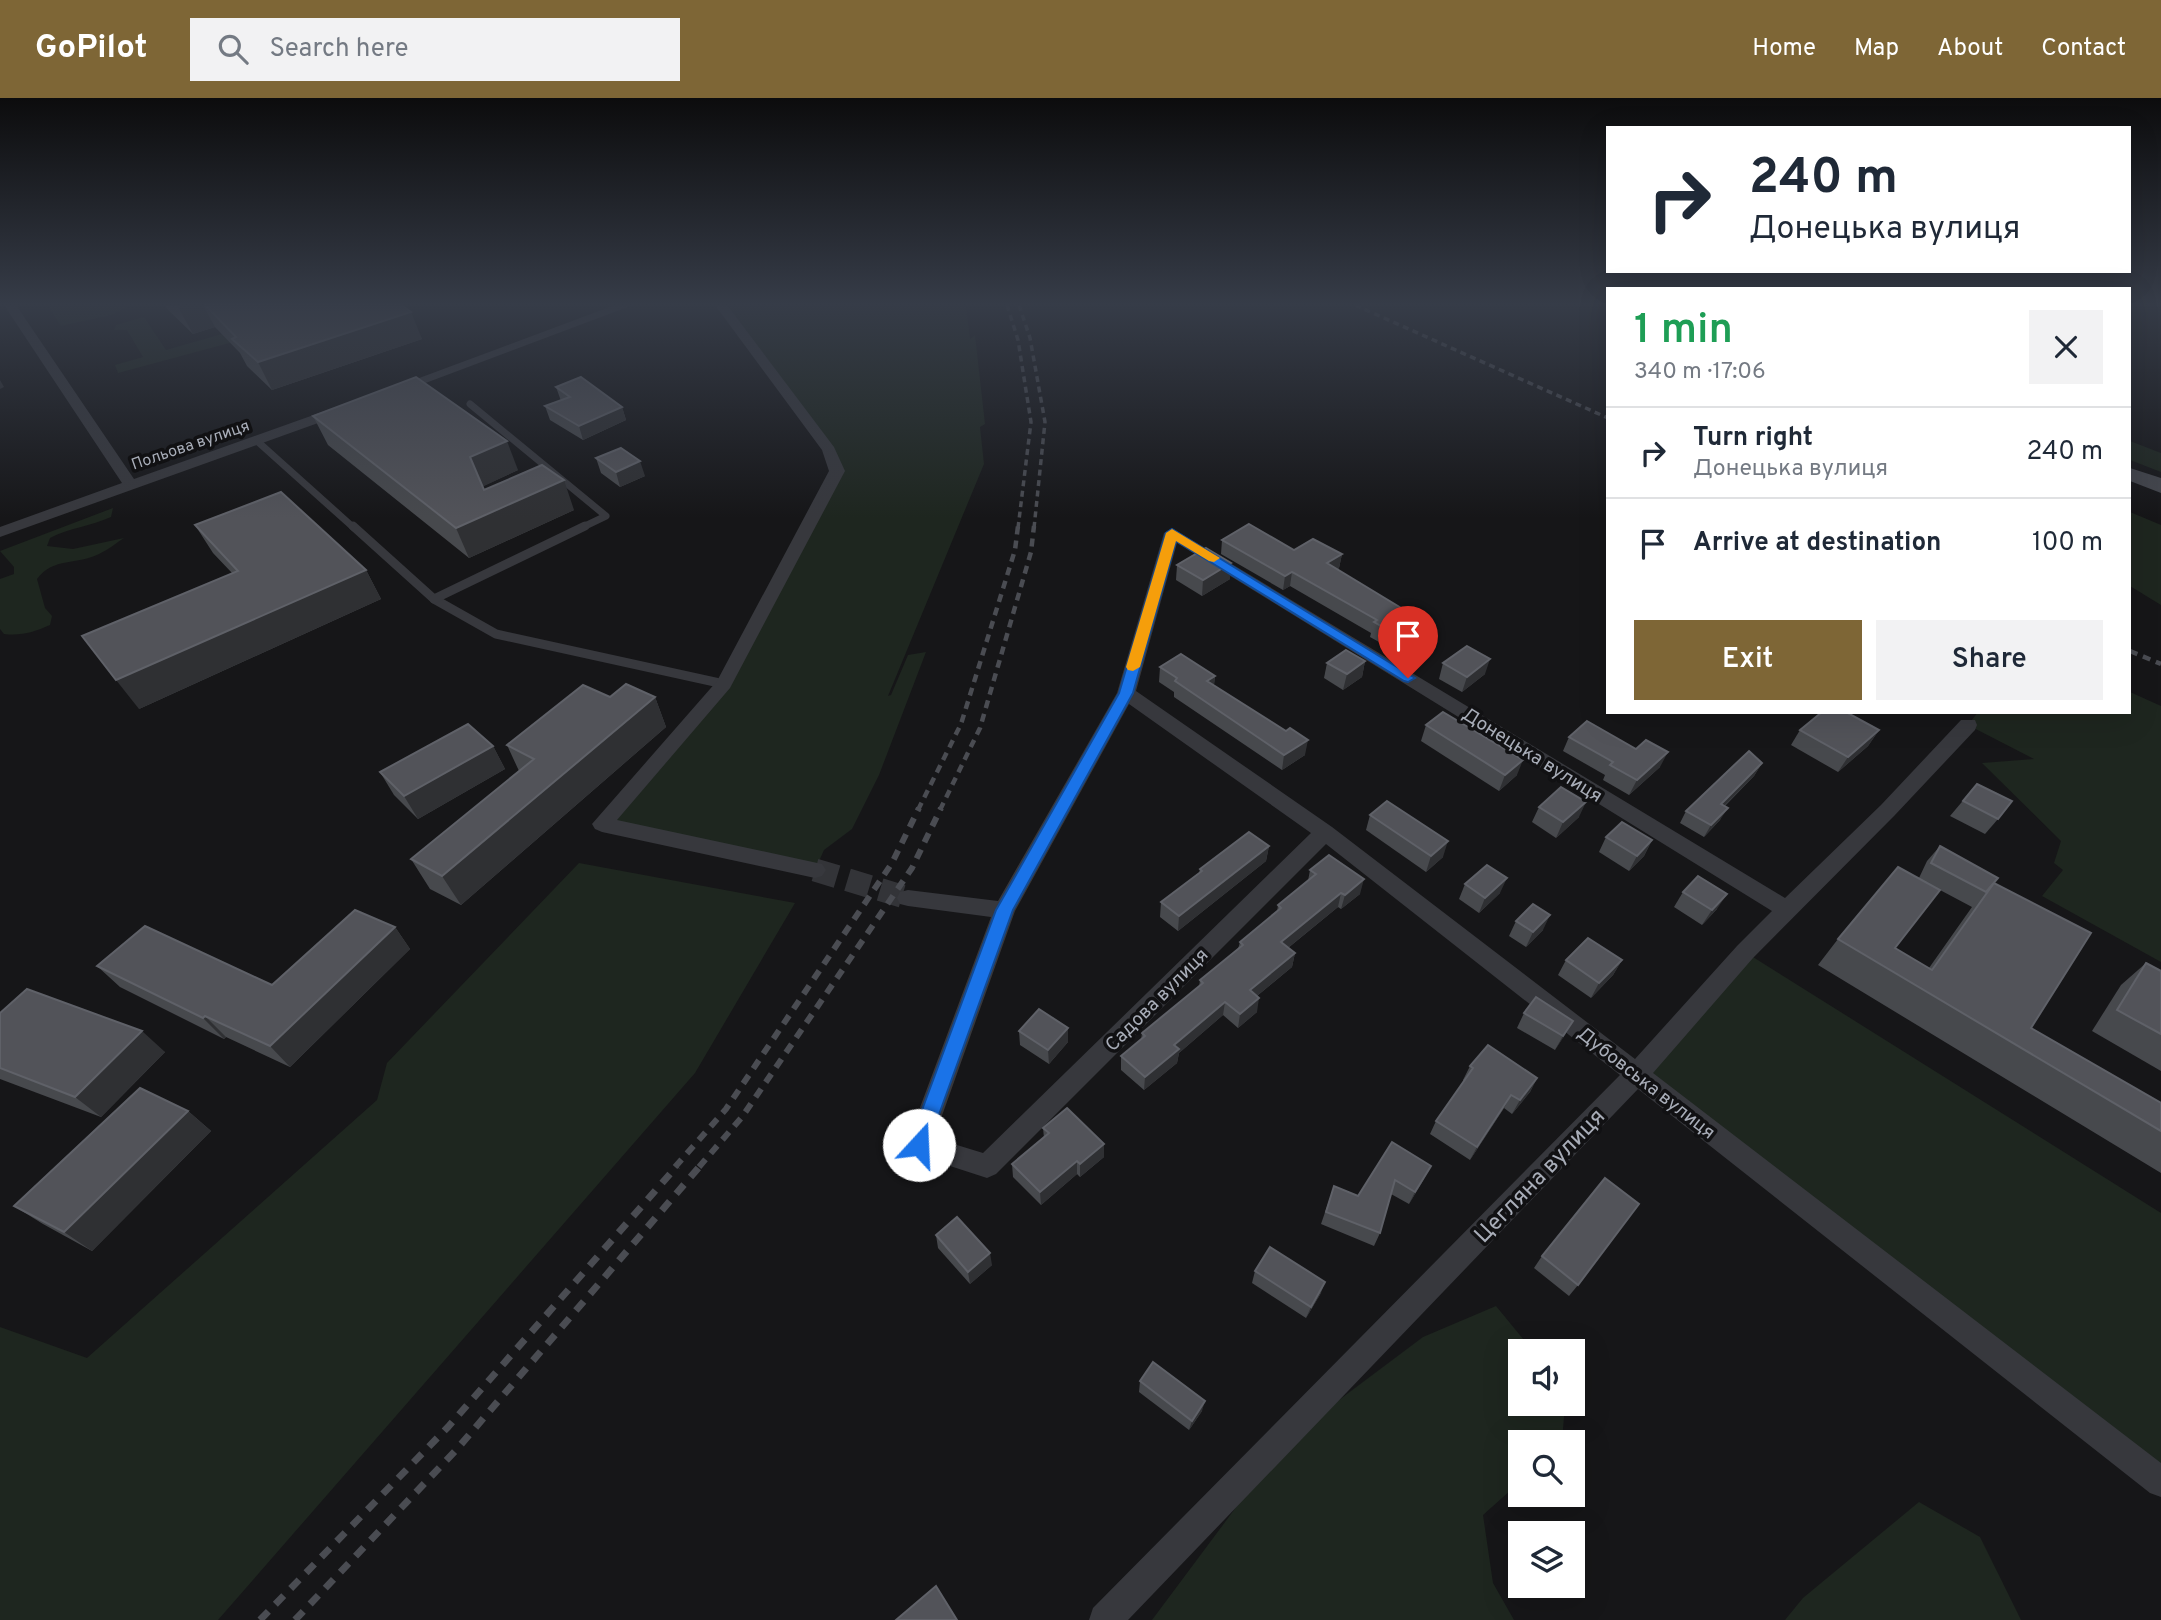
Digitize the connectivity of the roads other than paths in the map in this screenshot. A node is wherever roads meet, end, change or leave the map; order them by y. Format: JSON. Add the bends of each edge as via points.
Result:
{"nodes":[{"id":1,"x":57,"y":376,"type":"edge"},
{"id":2,"x":433,"y":376,"type":"edge"},
{"id":3,"x":774,"y":376,"type":"edge"},
{"id":4,"x":384,"y":394,"type":"edge"},
{"id":5,"x":359,"y":403,"type":"edge"},
{"id":6,"x":470,"y":404,"type":"dead end"},
{"id":7,"x":256,"y":440,"type":"junction"},
{"id":8,"x":2131,"y":474,"type":"edge"},
{"id":9,"x":130,"y":483,"type":"junction"},
{"id":10,"x":2161,"y":486,"type":"edge"},
{"id":11,"x":0,"y":532,"type":"edge"},
{"id":12,"x":434,"y":599,"type":"junction"},
{"id":13,"x":724,"y":684,"type":"junction"},
{"id":14,"x":1126,"y":693,"type":"junction"},
{"id":15,"x":1968,"y":725,"type":"dead end"},
{"id":16,"x":1325,"y":832,"type":"junction"},
{"id":17,"x":816,"y":870,"type":"tunnel mouth"},
{"id":18,"x":908,"y":898,"type":"tunnel mouth"},
{"id":19,"x":1004,"y":910,"type":"junction"},
{"id":20,"x":1787,"y":910,"type":"junction"},
{"id":21,"x":1637,"y":1074,"type":"junction"},
{"id":22,"x":2161,"y":1482,"type":"edge"},
{"id":23,"x":1105,"y":1620,"type":"edge"}],
"edges":[{"from":1,"to":9,"type":"street"},
{"from":2,"to":4,"type":"street"},
{"from":3,"to":13,"type":"street","via":[[829,450],[837,471]]},
{"from":5,"to":7,"type":"street","name":"Польова вулиця"},
{"from":6,"to":12,"type":"lane","via":[[606,516]]},
{"from":7,"to":9,"type":"street","name":"Польова вулиця"},
{"from":7,"to":12,"type":"lane"},
{"from":8,"to":10,"type":"main road"},
{"from":9,"to":11,"type":"street","name":"Польова вулиця"},
{"from":12,"to":13,"type":"lane","via":[[496,634]]},
{"from":13,"to":17,"type":"street","via":[[601,824]]},
{"from":14,"to":16,"type":"street","name":"Дубовська вулиця"},
{"from":14,"to":19,"type":"street"},
{"from":14,"to":20,"type":"street","name":"Донецька вулиця","via":[[1172,533]]},
{"from":15,"to":20,"type":"street","name":"Цегляна вулиця"},
{"from":16,"to":19,"type":"street","name":"Садова вулиця","via":[[987,1166],[919,1145]]},
{"from":16,"to":21,"type":"street","name":"Дубовська вулиця"},
{"from":18,"to":19,"type":"street"},
{"from":20,"to":21,"type":"street","name":"Цегляна вулиця"},
{"from":21,"to":22,"type":"street","name":"Дубовська вулиця"},
{"from":21,"to":23,"type":"street","name":"Цегляна вулиця"}]}
